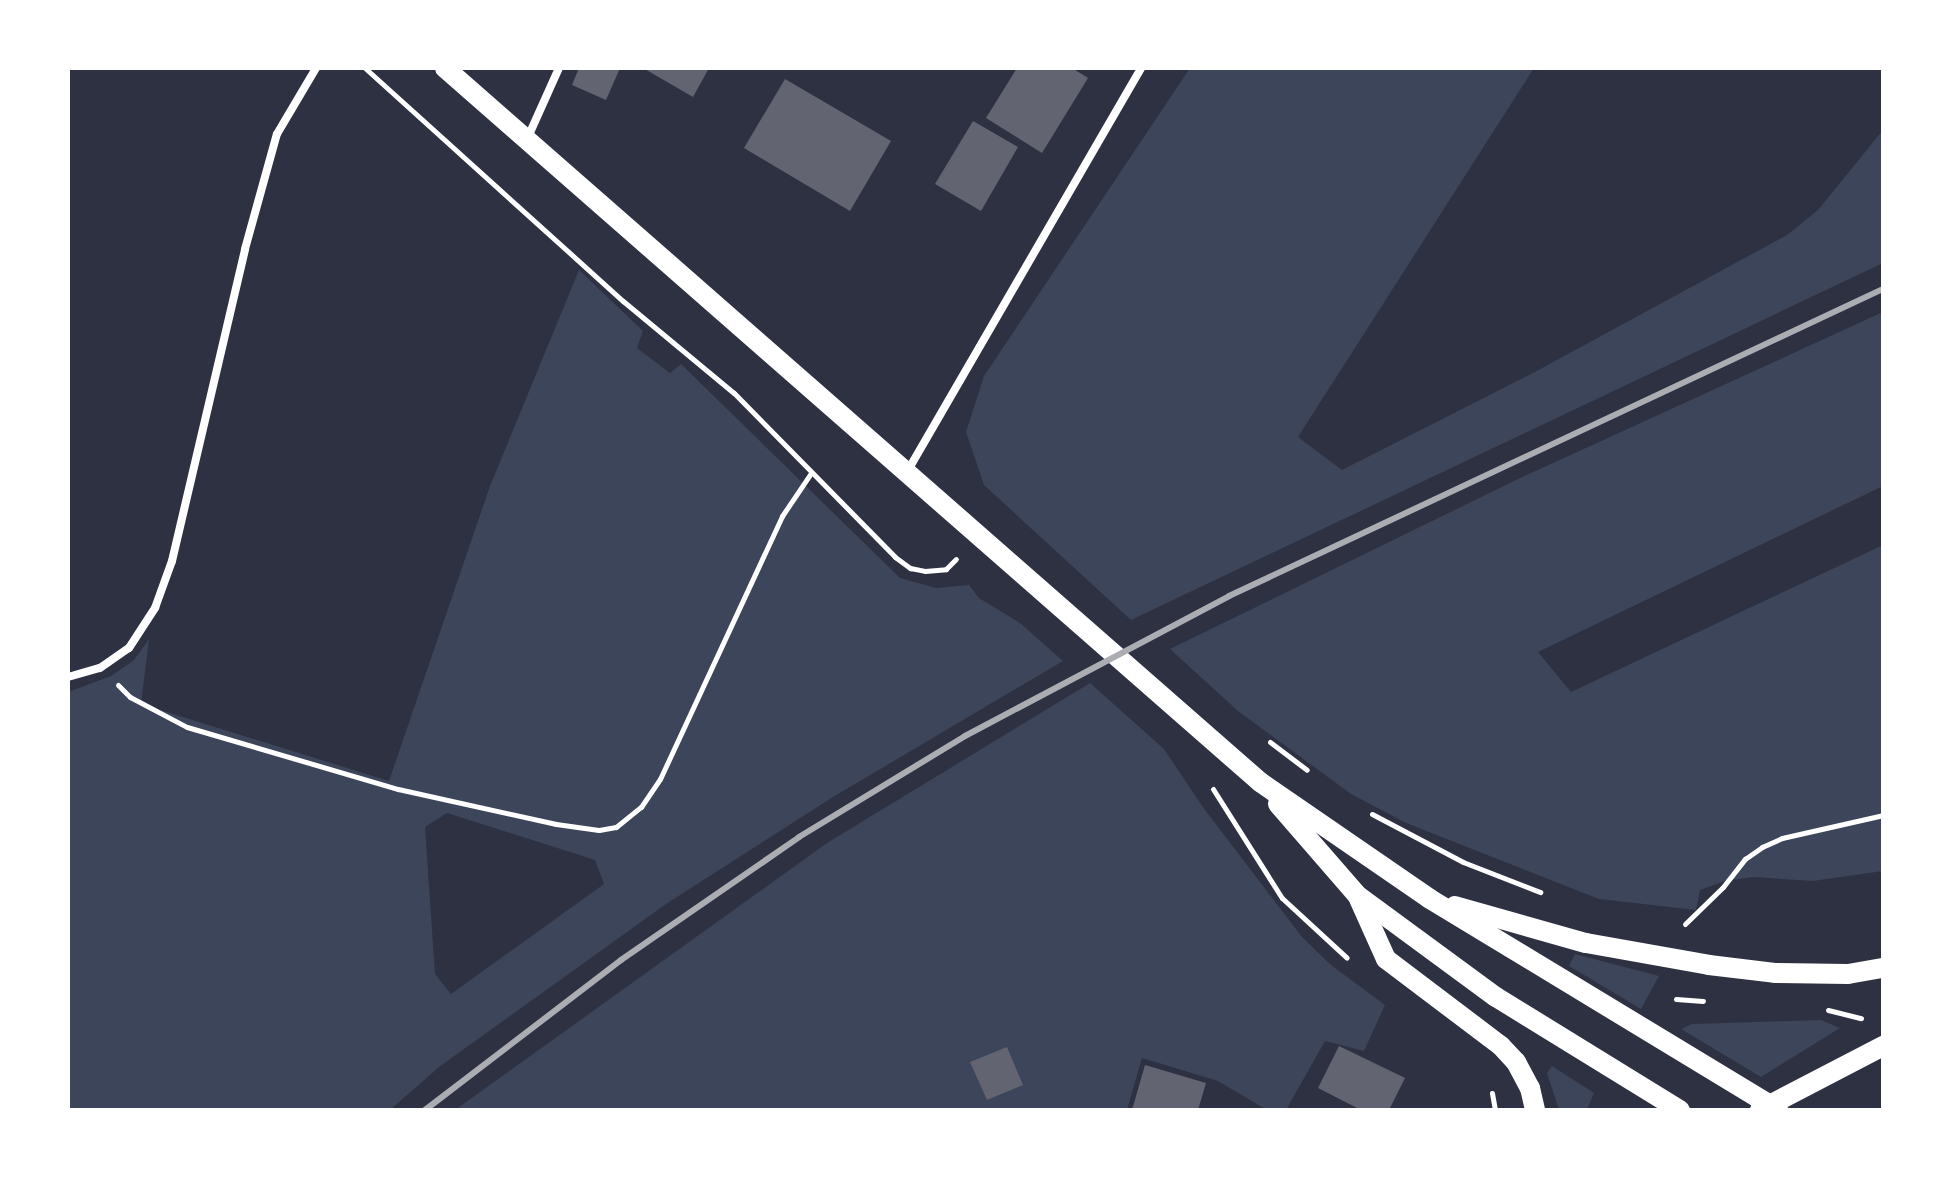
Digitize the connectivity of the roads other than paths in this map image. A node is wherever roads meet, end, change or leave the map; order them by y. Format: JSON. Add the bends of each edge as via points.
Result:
{"nodes":[{"id":1,"x":316,"y":68,"type":"edge"},
{"id":2,"x":445,"y":68,"type":"edge"},
{"id":3,"x":559,"y":68,"type":"edge"},
{"id":4,"x":1141,"y":68,"type":"edge"},
{"id":5,"x":526,"y":141,"type":"junction"},
{"id":6,"x":906,"y":473,"type":"junction"},
{"id":7,"x":68,"y":677,"type":"edge"},
{"id":8,"x":1260,"y":782,"type":"junction"},
{"id":9,"x":1357,"y":895,"type":"junction"},
{"id":10,"x":1430,"y":899,"type":"junction"},
{"id":11,"x":1883,"y":968,"type":"edge"},
{"id":12,"x":1883,"y":1046,"type":"edge"},
{"id":13,"x":1769,"y":1108,"type":"edge"},
{"id":14,"x":1535,"y":1110,"type":"edge"},
{"id":15,"x":1680,"y":1110,"type":"edge"}],
"edges":[{"from":1,"to":7,"type":"street","via":[[277,134],[160,597],[129,648],[100,668]]},
{"from":2,"to":5,"type":"main road"},
{"from":3,"to":5,"type":"street"},
{"from":4,"to":6,"type":"street"},
{"from":5,"to":6,"type":"main road"},
{"from":6,"to":8,"type":"main road"},
{"from":8,"to":9,"type":"main road"},
{"from":8,"to":10,"type":"main road"},
{"from":9,"to":14,"type":"main road","via":[[1386,959],[1501,1046],[1530,1088]]},
{"from":9,"to":15,"type":"main road","via":[[1496,997]]},
{"from":10,"to":11,"type":"main road","via":[[1586,943],[1709,965],[1775,973],[1848,974]]},
{"from":10,"to":13,"type":"main road"},
{"from":12,"to":13,"type":"main road"}]}
